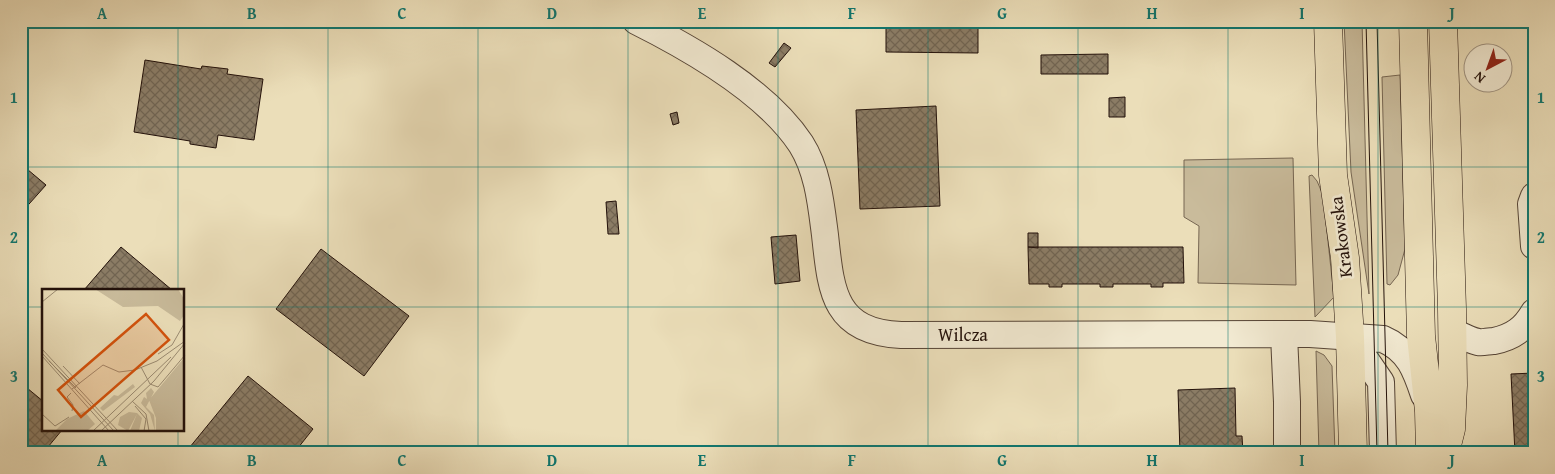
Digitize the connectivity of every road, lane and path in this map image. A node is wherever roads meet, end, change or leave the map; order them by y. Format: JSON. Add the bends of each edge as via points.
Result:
{"nodes":[{"id":1,"x":636,"y":21,"type":"edge"},
{"id":2,"x":1328,"y":21,"type":"edge"},
{"id":3,"x":1413,"y":21,"type":"edge"},
{"id":4,"x":1443,"y":21,"type":"edge"},
{"id":5,"x":1534,"y":196,"type":"edge"},
{"id":6,"x":1534,"y":237,"type":"edge"},
{"id":7,"x":1534,"y":312,"type":"edge"},
{"id":8,"x":1452,"y":331,"type":"junction"},
{"id":9,"x":1284,"y":335,"type":"junction"},
{"id":10,"x":1350,"y":337,"type":"junction"},
{"id":11,"x":1429,"y":411,"type":"junction"},
{"id":12,"x":1287,"y":453,"type":"edge"},
{"id":13,"x":1353,"y":453,"type":"edge"},
{"id":14,"x":1383,"y":453,"type":"edge"},
{"id":15,"x":1430,"y":453,"type":"edge"},
{"id":16,"x":1445,"y":453,"type":"edge"}],
"edges":[{"from":1,"to":9,"type":"street","name":"Wilcza","via":[[704,57],[768,106],[795,136],[816,178],[835,297],[845,313],[866,329],[901,335]]},
{"from":2,"to":10,"type":"main road","name":"Krakowska","via":[[1333,175],[1345,258]]},
{"from":3,"to":11,"type":"main road","via":[[1422,336]]},
{"from":4,"to":8,"type":"main road"},
{"from":5,"to":6,"type":"street","via":[[1531,204]]},
{"from":7,"to":8,"type":"street","via":[[1520,330],[1499,340],[1477,342]]},
{"from":8,"to":16,"type":"main road","via":[[1451,429]]},
{"from":9,"to":10,"type":"street","name":"Wilcza"},
{"from":9,"to":12,"type":"street"},
{"from":10,"to":11,"type":"street","name":"Wilcza","via":[[1383,339],[1402,350],[1416,374]]},
{"from":10,"to":13,"type":"main road","name":"Krakowska"},
{"from":10,"to":14,"type":"street","via":[[1381,382]]},
{"from":11,"to":15,"type":"main road"}]}
